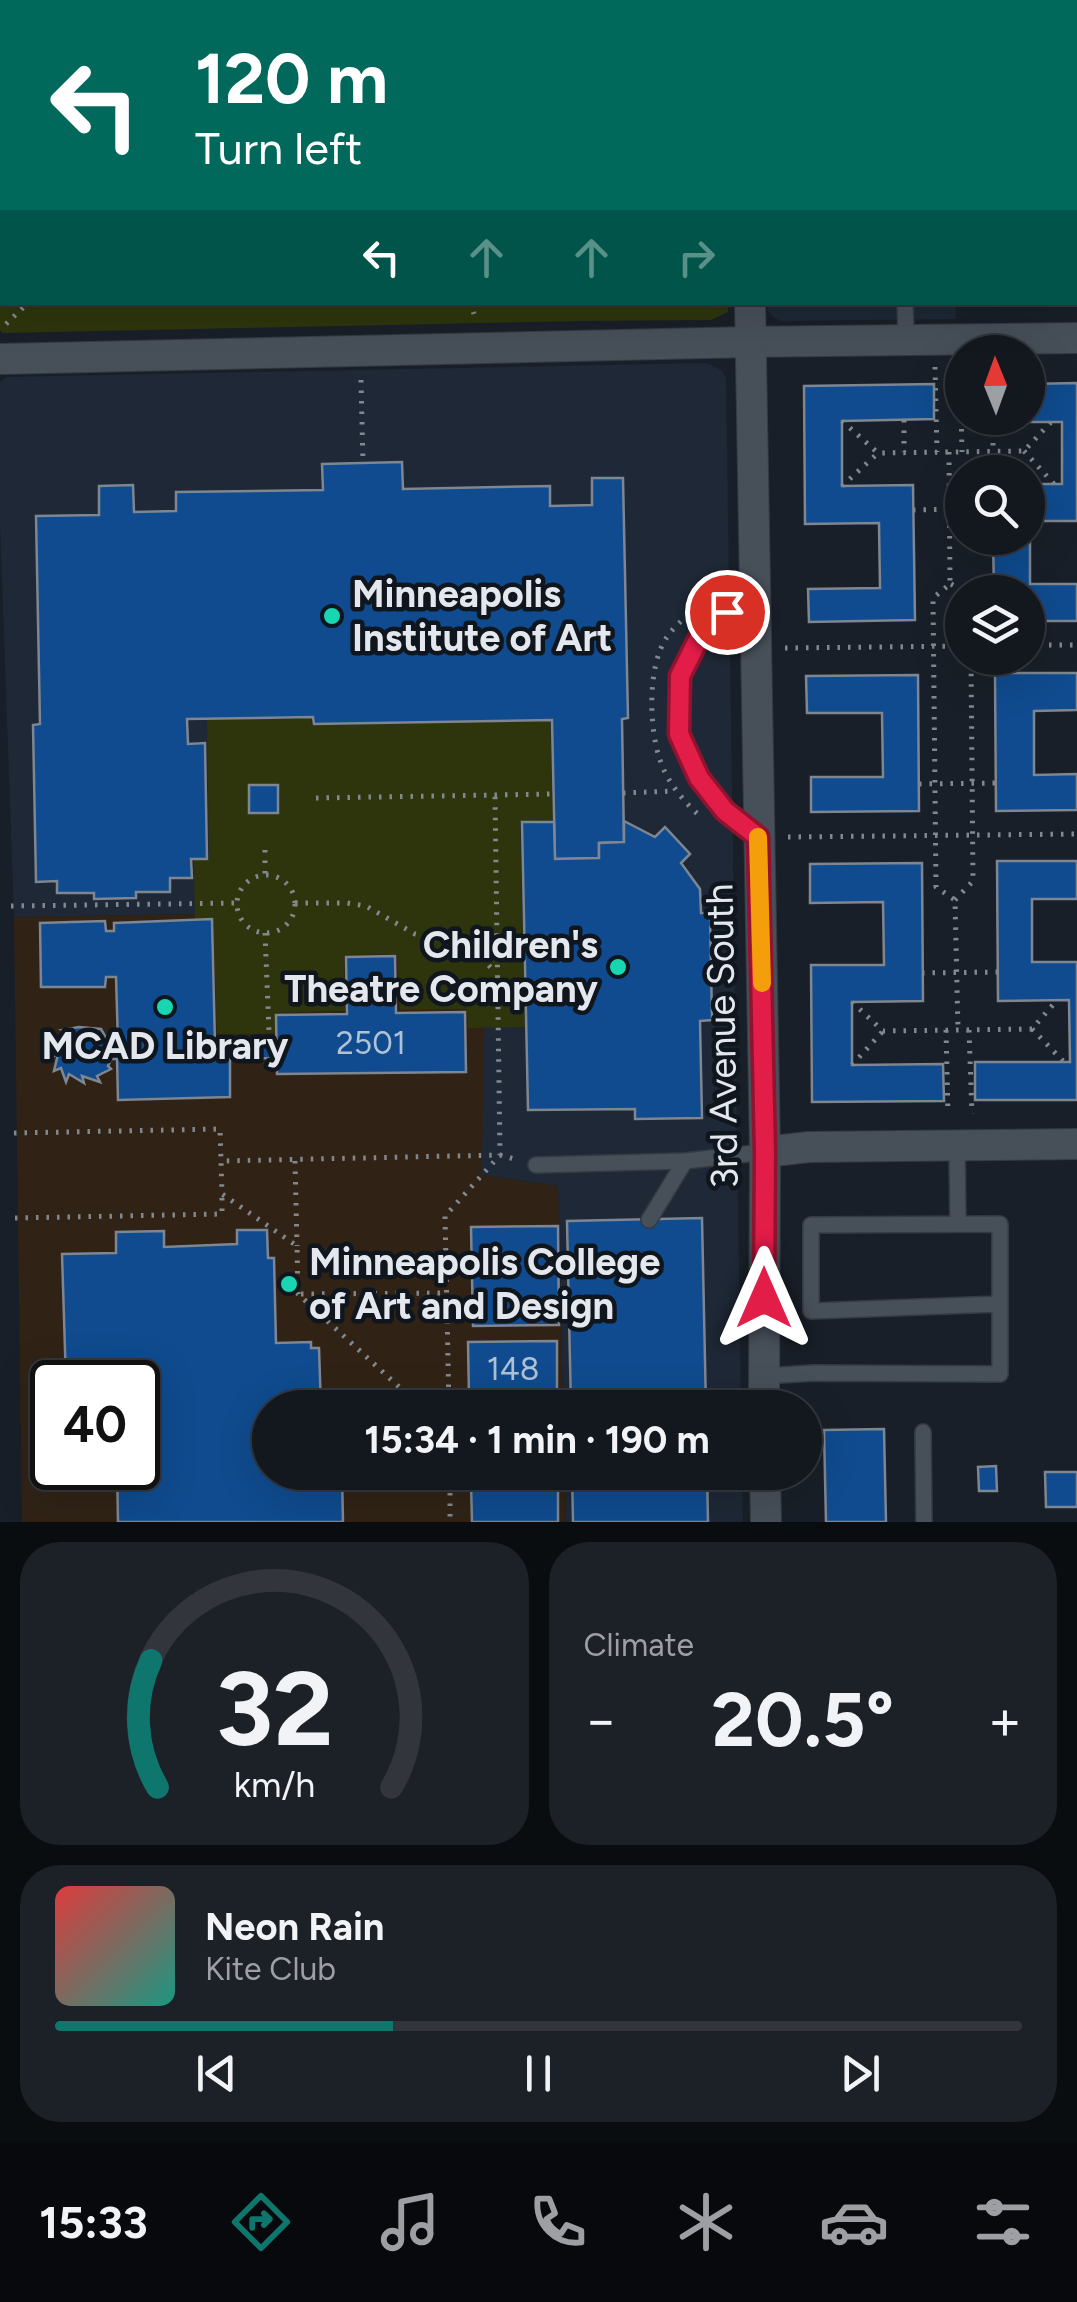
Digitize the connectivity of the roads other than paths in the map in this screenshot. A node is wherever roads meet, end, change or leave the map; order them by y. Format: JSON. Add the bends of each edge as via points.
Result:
{"nodes":[{"id":1,"x":750,"y":305,"type":"edge"},
{"id":2,"x":905,"y":305,"type":"edge"},
{"id":3,"x":1077,"y":338,"type":"edge"},
{"id":4,"x":906,"y":340,"type":"junction"},
{"id":5,"x":750,"y":342,"type":"junction"},
{"id":6,"x":0,"y":359,"type":"edge"},
{"id":7,"x":755,"y":588,"type":"junction"},
{"id":8,"x":773,"y":837,"type":"junction"},
{"id":9,"x":1077,"y":1144,"type":"edge"},
{"id":10,"x":957,"y":1145,"type":"junction"},
{"id":11,"x":765,"y":1152,"type":"junction"},
{"id":12,"x":685,"y":1161,"type":"junction"},
{"id":13,"x":536,"y":1164,"type":"road end"},
{"id":14,"x":649,"y":1220,"type":"dead end"},
{"id":15,"x":958,"y":1224,"type":"junction"},
{"id":16,"x":1000,"y":1304,"type":"junction"},
{"id":17,"x":764,"y":1376,"type":"junction"},
{"id":18,"x":764,"y":1390,"type":"edge"},
{"id":19,"x":923,"y":1432,"type":"dead end"},
{"id":20,"x":765,"y":1490,"type":"edge"},
{"id":21,"x":766,"y":1522,"type":"edge"},
{"id":22,"x":924,"y":1522,"type":"edge"}],
"edges":[{"from":1,"to":5,"type":"street","name":"3rd Avenue South"},
{"from":2,"to":4,"type":"lane"},
{"from":3,"to":4,"type":"street"},
{"from":4,"to":5,"type":"street"},
{"from":5,"to":6,"type":"street"},
{"from":5,"to":7,"type":"street","name":"3rd Avenue South"},
{"from":7,"to":8,"type":"street","name":"3rd Avenue South"},
{"from":7,"to":8,"type":"lane","via":[[702,632],[680,676],[679,734],[699,778],[725,811]]},
{"from":8,"to":11,"type":"street","name":"3rd Avenue South"},
{"from":9,"to":10,"type":"street"},
{"from":10,"to":11,"type":"street"},
{"from":10,"to":15,"type":"lane"},
{"from":11,"to":12,"type":"lane"},
{"from":11,"to":17,"type":"street","name":"3rd Avenue South"},
{"from":12,"to":13,"type":"lane"},
{"from":12,"to":14,"type":"lane"},
{"from":15,"to":16,"type":"lane","via":[[1000,1224]]},
{"from":15,"to":16,"type":"lane","via":[[811,1226],[811,1311]]},
{"from":16,"to":17,"type":"lane","via":[[1000,1374]]},
{"from":17,"to":18,"type":"street","name":"3rd Avenue South"},
{"from":19,"to":22,"type":"lane"},
{"from":20,"to":21,"type":"street"}]}
